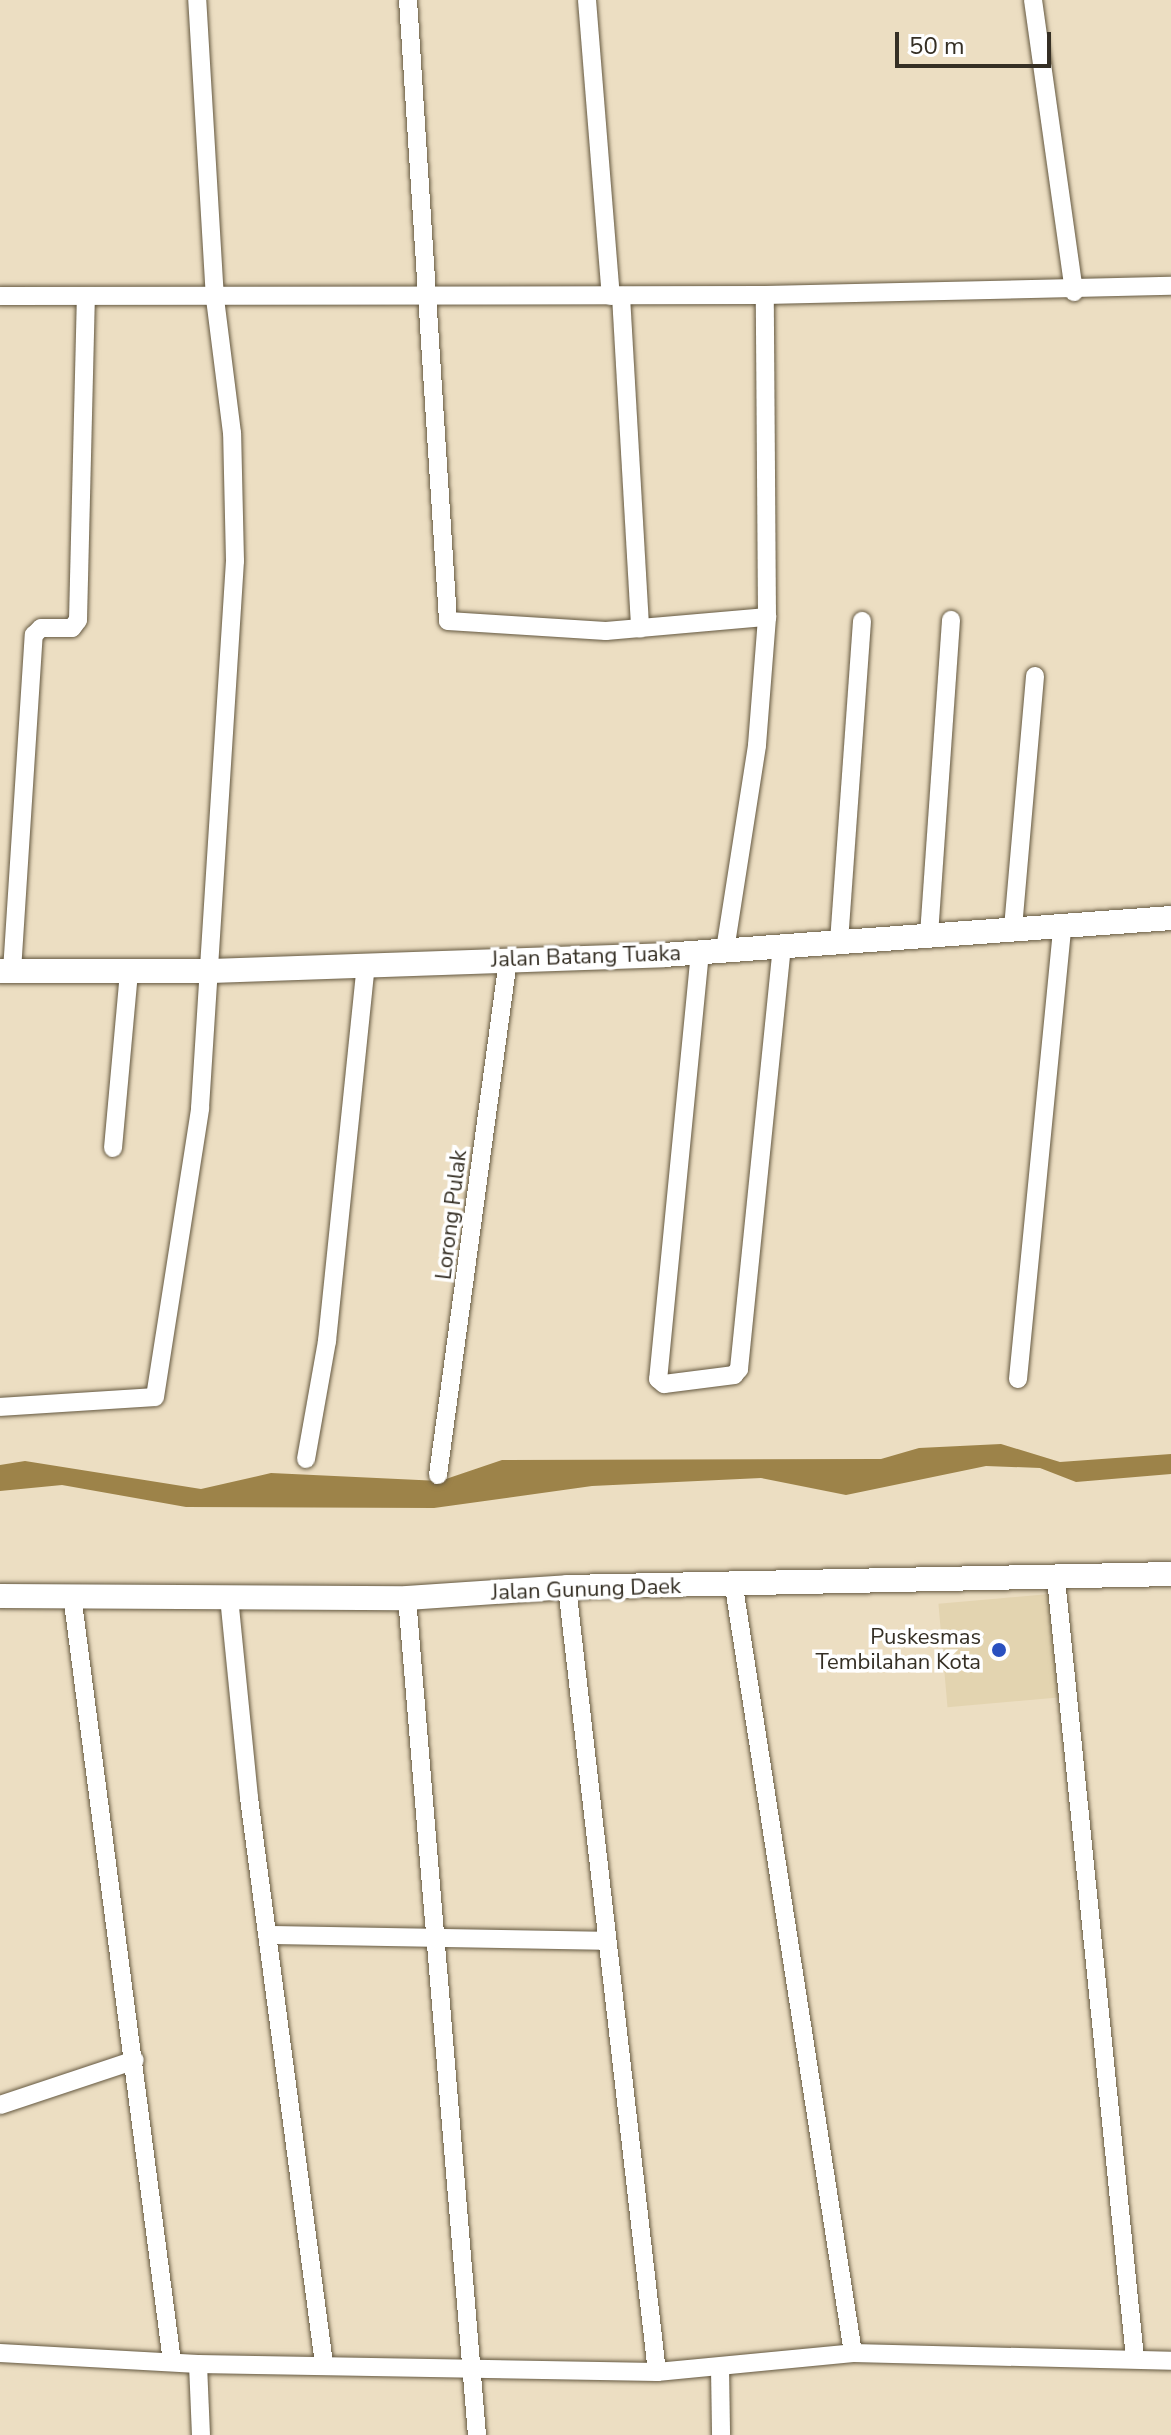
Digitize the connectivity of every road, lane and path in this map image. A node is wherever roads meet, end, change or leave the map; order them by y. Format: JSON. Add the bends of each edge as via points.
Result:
{"nodes":[{"id":1,"x":197,"y":0,"type":"edge"},
{"id":2,"x":408,"y":0,"type":"edge"},
{"id":3,"x":587,"y":0,"type":"edge"},
{"id":4,"x":1033,"y":0,"type":"edge"},
{"id":5,"x":1171,"y":286,"type":"edge"},
{"id":6,"x":1074,"y":292,"type":"junction"},
{"id":7,"x":765,"y":295,"type":"junction"},
{"id":8,"x":0,"y":296,"type":"edge"},
{"id":9,"x":616,"y":296,"type":"junction"},
{"id":10,"x":426,"y":297,"type":"junction"},
{"id":11,"x":86,"y":298,"type":"junction"},
{"id":12,"x":215,"y":299,"type":"junction"},
{"id":13,"x":767,"y":617,"type":"junction"},
{"id":14,"x":951,"y":620,"type":"dead end"},
{"id":15,"x":862,"y":621,"type":"dead end"},
{"id":16,"x":640,"y":628,"type":"junction"},
{"id":17,"x":1035,"y":676,"type":"dead end"},
{"id":18,"x":1171,"y":918,"type":"edge"},
{"id":19,"x":1063,"y":924,"type":"junction"},
{"id":20,"x":1013,"y":928,"type":"junction"},
{"id":21,"x":929,"y":935,"type":"junction"},
{"id":22,"x":839,"y":942,"type":"junction"},
{"id":23,"x":782,"y":946,"type":"junction"},
{"id":24,"x":725,"y":950,"type":"junction"},
{"id":25,"x":700,"y":952,"type":"junction"},
{"id":26,"x":508,"y":960,"type":"junction"},
{"id":27,"x":366,"y":965,"type":"junction"},
{"id":28,"x":6,"y":971,"type":"edge"},
{"id":29,"x":129,"y":971,"type":"junction"},
{"id":30,"x":211,"y":971,"type":"junction"},
{"id":31,"x":113,"y":1148,"type":"dead end"},
{"id":32,"x":1018,"y":1379,"type":"dead end"},
{"id":33,"x":0,"y":1407,"type":"edge"},
{"id":34,"x":306,"y":1459,"type":"dead end"},
{"id":35,"x":438,"y":1475,"type":"dead end"},
{"id":36,"x":1171,"y":1574,"type":"edge"},
{"id":37,"x":1056,"y":1579,"type":"junction"},
{"id":38,"x":567,"y":1587,"type":"junction"},
{"id":39,"x":734,"y":1587,"type":"junction"},
{"id":40,"x":72,"y":1595,"type":"junction"},
{"id":41,"x":0,"y":1596,"type":"edge"},
{"id":42,"x":229,"y":1597,"type":"junction"},
{"id":43,"x":407,"y":1598,"type":"junction"},
{"id":44,"x":267,"y":1935,"type":"junction"},
{"id":45,"x":436,"y":1938,"type":"junction"},
{"id":46,"x":607,"y":1941,"type":"junction"},
{"id":47,"x":135,"y":2060,"type":"junction"},
{"id":48,"x":0,"y":2105,"type":"edge"},
{"id":49,"x":0,"y":2353,"type":"edge"},
{"id":50,"x":853,"y":2353,"type":"junction"},
{"id":51,"x":1135,"y":2358,"type":"junction"},
{"id":52,"x":1171,"y":2361,"type":"edge"},
{"id":53,"x":172,"y":2362,"type":"junction"},
{"id":54,"x":198,"y":2364,"type":"junction"},
{"id":55,"x":324,"y":2364,"type":"junction"},
{"id":56,"x":720,"y":2368,"type":"junction"},
{"id":57,"x":474,"y":2370,"type":"junction"},
{"id":58,"x":657,"y":2372,"type":"junction"},
{"id":59,"x":201,"y":2435,"type":"edge"},
{"id":60,"x":477,"y":2435,"type":"edge"},
{"id":61,"x":721,"y":2435,"type":"edge"}],
"edges":[{"from":1,"to":12,"type":"street"},
{"from":2,"to":10,"type":"street"},
{"from":3,"to":9,"type":"street"},
{"from":4,"to":6,"type":"street"},
{"from":5,"to":6,"type":"street"},
{"from":6,"to":7,"type":"street"},
{"from":7,"to":9,"type":"street"},
{"from":7,"to":13,"type":"street"},
{"from":8,"to":11,"type":"street"},
{"from":9,"to":10,"type":"street"},
{"from":9,"to":16,"type":"street"},
{"from":10,"to":12,"type":"street"},
{"from":10,"to":16,"type":"street","via":[[448,621],[458,626]]},
{"from":11,"to":12,"type":"street"},
{"from":11,"to":28,"type":"street","via":[[78,620],[72,628],[41,628],[34,635]]},
{"from":12,"to":30,"type":"street","via":[[232,433],[235,561]]},
{"from":13,"to":16,"type":"street"},
{"from":13,"to":24,"type":"street","via":[[757,745]]},
{"from":14,"to":21,"type":"street"},
{"from":15,"to":22,"type":"street"},
{"from":17,"to":20,"type":"street"},
{"from":18,"to":19,"type":"street","name":"Jalan Batang Tuaka"},
{"from":19,"to":20,"type":"street","name":"Jalan Batang Tuaka"},
{"from":19,"to":32,"type":"street"},
{"from":20,"to":21,"type":"street","name":"Jalan Batang Tuaka"},
{"from":21,"to":22,"type":"street","name":"Jalan Batang Tuaka"},
{"from":22,"to":23,"type":"street","name":"Jalan Batang Tuaka"},
{"from":23,"to":24,"type":"street","name":"Jalan Batang Tuaka"},
{"from":23,"to":25,"type":"street","via":[[739,1369],[734,1375],[664,1384],[658,1379]]},
{"from":24,"to":25,"type":"street","name":"Jalan Batang Tuaka"},
{"from":25,"to":26,"type":"street","name":"Jalan Batang Tuaka"},
{"from":26,"to":27,"type":"street","name":"Jalan Batang Tuaka"},
{"from":26,"to":35,"type":"street","name":"Lorong Pulak"},
{"from":27,"to":30,"type":"street","name":"Jalan Batang Tuaka"},
{"from":27,"to":34,"type":"street","via":[[327,1341]]},
{"from":28,"to":29,"type":"street","name":"Jalan Batang Tuaka"},
{"from":29,"to":30,"type":"street","name":"Jalan Batang Tuaka"},
{"from":29,"to":31,"type":"street"},
{"from":30,"to":33,"type":"street","via":[[200,1108],[157,1394],[148,1401]]},
{"from":36,"to":37,"type":"street","name":"Jalan Gunung Daek"},
{"from":37,"to":39,"type":"street","name":"Jalan Gunung Daek"},
{"from":37,"to":51,"type":"street"},
{"from":38,"to":39,"type":"street","name":"Jalan Gunung Daek"},
{"from":38,"to":43,"type":"street","name":"Jalan Gunung Daek"},
{"from":38,"to":46,"type":"street"},
{"from":39,"to":50,"type":"street"},
{"from":40,"to":41,"type":"street","name":"Jalan Gunung Daek"},
{"from":40,"to":42,"type":"street","name":"Jalan Gunung Daek"},
{"from":40,"to":47,"type":"street"},
{"from":42,"to":43,"type":"street","name":"Jalan Gunung Daek"},
{"from":42,"to":44,"type":"street"},
{"from":43,"to":45,"type":"street"},
{"from":44,"to":45,"type":"street"},
{"from":44,"to":55,"type":"street"},
{"from":45,"to":46,"type":"street"},
{"from":45,"to":57,"type":"street"},
{"from":46,"to":58,"type":"street"},
{"from":47,"to":48,"type":"street"},
{"from":47,"to":53,"type":"street"},
{"from":49,"to":53,"type":"street"},
{"from":50,"to":51,"type":"street"},
{"from":50,"to":56,"type":"street"},
{"from":51,"to":52,"type":"street"},
{"from":53,"to":54,"type":"street"},
{"from":54,"to":55,"type":"street"},
{"from":54,"to":59,"type":"street"},
{"from":55,"to":57,"type":"street"},
{"from":56,"to":58,"type":"street"},
{"from":56,"to":61,"type":"street"},
{"from":57,"to":58,"type":"street"},
{"from":57,"to":60,"type":"street"}]}
